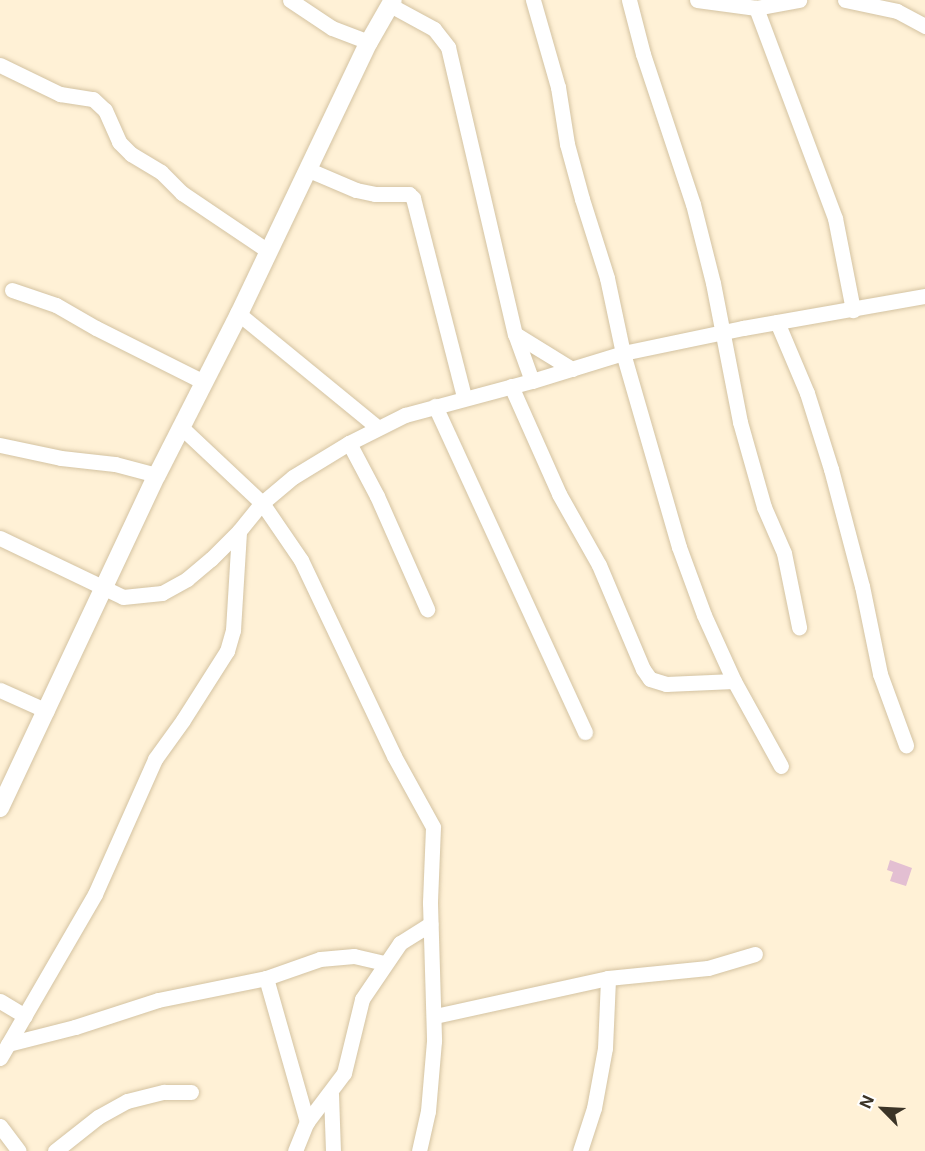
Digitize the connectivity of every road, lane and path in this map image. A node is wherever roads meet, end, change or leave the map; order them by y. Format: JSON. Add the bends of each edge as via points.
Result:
{"nodes":[{"id":1,"x":290,"y":0,"type":"edge"},
{"id":2,"x":533,"y":0,"type":"edge"},
{"id":3,"x":628,"y":0,"type":"edge"},
{"id":4,"x":697,"y":0,"type":"edge"},
{"id":5,"x":799,"y":0,"type":"edge"},
{"id":6,"x":845,"y":0,"type":"edge"},
{"id":7,"x":391,"y":2,"type":"edge"},
{"id":8,"x":756,"y":8,"type":"junction"},
{"id":9,"x":925,"y":26,"type":"edge"},
{"id":10,"x":369,"y":42,"type":"junction"},
{"id":11,"x":0,"y":65,"type":"edge"},
{"id":12,"x":309,"y":170,"type":"junction"},
{"id":13,"x":268,"y":250,"type":"junction"},
{"id":14,"x":12,"y":290,"type":"dead end"},
{"id":15,"x":925,"y":296,"type":"edge"},
{"id":16,"x":853,"y":310,"type":"junction"},
{"id":17,"x":239,"y":314,"type":"junction"},
{"id":18,"x":777,"y":322,"type":"junction"},
{"id":19,"x":722,"y":332,"type":"junction"},
{"id":20,"x":515,"y":334,"type":"junction"},
{"id":21,"x":623,"y":352,"type":"junction"},
{"id":22,"x":572,"y":369,"type":"junction"},
{"id":23,"x":532,"y":381,"type":"junction"},
{"id":24,"x":204,"y":382,"type":"junction"},
{"id":25,"x":511,"y":386,"type":"junction"},
{"id":26,"x":464,"y":397,"type":"junction"},
{"id":27,"x":435,"y":405,"type":"junction"},
{"id":28,"x":181,"y":427,"type":"junction"},
{"id":29,"x":377,"y":428,"type":"junction"},
{"id":30,"x":349,"y":443,"type":"junction"},
{"id":31,"x":0,"y":445,"type":"edge"},
{"id":32,"x":157,"y":475,"type":"junction"},
{"id":33,"x":262,"y":503,"type":"junction"},
{"id":34,"x":238,"y":531,"type":"junction"},
{"id":35,"x":0,"y":538,"type":"edge"},
{"id":36,"x":104,"y":589,"type":"junction"},
{"id":37,"x":427,"y":609,"type":"dead end"},
{"id":38,"x":799,"y":627,"type":"dead end"},
{"id":39,"x":734,"y":681,"type":"junction"},
{"id":40,"x":0,"y":690,"type":"edge"},
{"id":41,"x":46,"y":711,"type":"junction"},
{"id":42,"x":585,"y":732,"type":"dead end"},
{"id":43,"x":906,"y":745,"type":"dead end"},
{"id":44,"x":781,"y":766,"type":"dead end"},
{"id":45,"x":0,"y":808,"type":"edge"},
{"id":46,"x":431,"y":924,"type":"junction"},
{"id":47,"x":755,"y":954,"type":"dead end"},
{"id":48,"x":384,"y":963,"type":"junction"},
{"id":49,"x":266,"y":978,"type":"junction"},
{"id":50,"x":608,"y":978,"type":"junction"},
{"id":51,"x":0,"y":1001,"type":"edge"},
{"id":52,"x":25,"y":1016,"type":"junction"},
{"id":53,"x":435,"y":1016,"type":"junction"},
{"id":54,"x":4,"y":1051,"type":"edge"},
{"id":55,"x":191,"y":1092,"type":"dead end"},
{"id":56,"x":331,"y":1094,"type":"junction"},
{"id":57,"x":307,"y":1122,"type":"junction"},
{"id":58,"x":0,"y":1126,"type":"edge"},
{"id":59,"x":19,"y":1151,"type":"edge"},
{"id":60,"x":54,"y":1151,"type":"edge"},
{"id":61,"x":295,"y":1151,"type":"edge"},
{"id":62,"x":333,"y":1151,"type":"edge"},
{"id":63,"x":419,"y":1151,"type":"edge"},
{"id":64,"x":580,"y":1151,"type":"edge"}],
"edges":[{"from":1,"to":10,"type":"street","via":[[332,28]]},
{"from":2,"to":21,"type":"street"},
{"from":3,"to":19,"type":"street","via":[[693,204]]},
{"from":4,"to":8,"type":"street"},
{"from":5,"to":8,"type":"street"},
{"from":6,"to":9,"type":"street","via":[[897,11]]},
{"from":7,"to":10,"type":"street"},
{"from":7,"to":20,"type":"street","via":[[434,29],[448,47]]},
{"from":8,"to":16,"type":"street","via":[[835,218]]},
{"from":10,"to":12,"type":"street"},
{"from":11,"to":13,"type":"street","via":[[60,94],[93,99],[105,110],[119,142],[131,154]]},
{"from":12,"to":13,"type":"street"},
{"from":12,"to":26,"type":"street","via":[[356,190],[409,194],[413,198]]},
{"from":13,"to":17,"type":"street"},
{"from":14,"to":24,"type":"street","via":[[56,305]]},
{"from":15,"to":16,"type":"street"},
{"from":16,"to":18,"type":"street"},
{"from":17,"to":24,"type":"street"},
{"from":17,"to":29,"type":"street"},
{"from":18,"to":19,"type":"street"},
{"from":18,"to":43,"type":"street","via":[[807,393],[831,468],[880,674]]},
{"from":19,"to":21,"type":"street"},
{"from":19,"to":38,"type":"street","via":[[752,470],[783,553]]},
{"from":20,"to":22,"type":"street"},
{"from":20,"to":23,"type":"street"},
{"from":21,"to":22,"type":"street"},
{"from":21,"to":39,"type":"street","via":[[679,547]]},
{"from":22,"to":23,"type":"street"},
{"from":23,"to":25,"type":"street"},
{"from":24,"to":28,"type":"street"},
{"from":25,"to":26,"type":"street"},
{"from":25,"to":39,"type":"street","via":[[559,494],[599,565],[650,680],[666,684]]},
{"from":26,"to":27,"type":"street"},
{"from":27,"to":29,"type":"street"},
{"from":27,"to":42,"type":"street"},
{"from":28,"to":32,"type":"street"},
{"from":28,"to":33,"type":"street"},
{"from":29,"to":30,"type":"street"},
{"from":30,"to":33,"type":"street","via":[[293,477]]},
{"from":30,"to":37,"type":"street"},
{"from":31,"to":32,"type":"street"},
{"from":32,"to":36,"type":"street"},
{"from":33,"to":34,"type":"street"},
{"from":33,"to":46,"type":"street","via":[[301,560],[394,756],[433,827]]},
{"from":34,"to":36,"type":"street","via":[[187,579],[162,593],[123,597]]},
{"from":34,"to":52,"type":"street","via":[[233,630],[227,651],[155,759],[95,894]]},
{"from":35,"to":36,"type":"street"},
{"from":36,"to":41,"type":"street"},
{"from":39,"to":44,"type":"street"},
{"from":40,"to":41,"type":"street"},
{"from":41,"to":45,"type":"street"},
{"from":46,"to":48,"type":"street","via":[[400,943]]},
{"from":46,"to":53,"type":"street"},
{"from":47,"to":50,"type":"street","via":[[708,968]]},
{"from":48,"to":49,"type":"street","via":[[354,957],[320,959]]},
{"from":48,"to":56,"type":"street","via":[[362,999],[344,1073]]},
{"from":49,"to":54,"type":"street","via":[[158,1000]]},
{"from":49,"to":57,"type":"street"},
{"from":50,"to":53,"type":"street"},
{"from":50,"to":64,"type":"street","via":[[605,1048],[594,1108]]},
{"from":51,"to":52,"type":"street"},
{"from":52,"to":54,"type":"street"},
{"from":53,"to":63,"type":"street","via":[[428,1111]]},
{"from":55,"to":60,"type":"street","via":[[164,1092],[127,1101],[98,1117]]},
{"from":56,"to":57,"type":"street"},
{"from":56,"to":62,"type":"street"},
{"from":57,"to":61,"type":"street"},
{"from":58,"to":59,"type":"street"}]}
